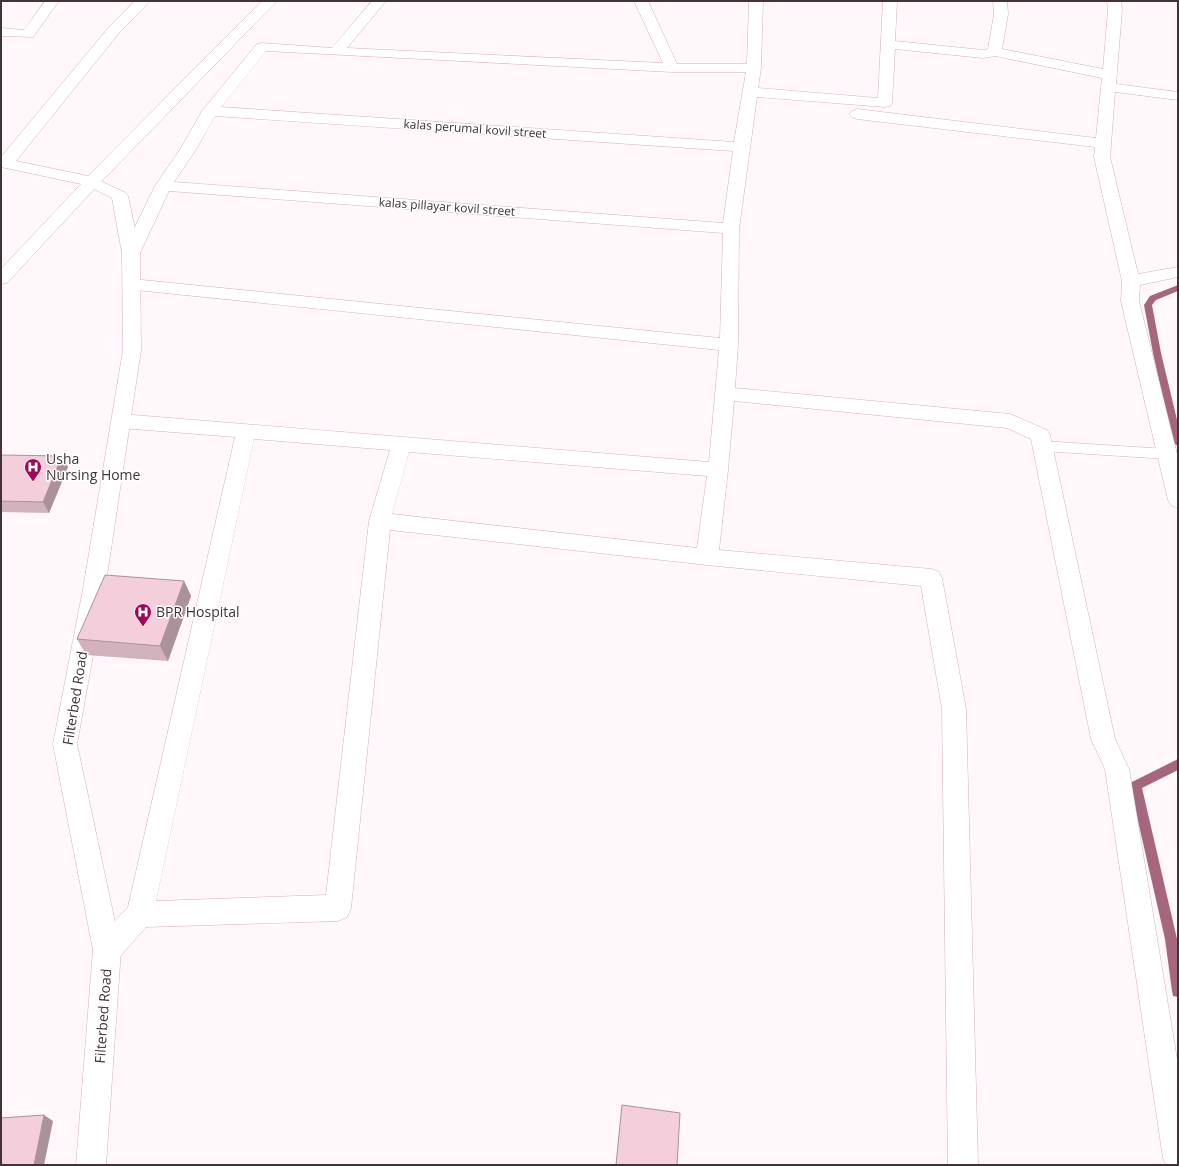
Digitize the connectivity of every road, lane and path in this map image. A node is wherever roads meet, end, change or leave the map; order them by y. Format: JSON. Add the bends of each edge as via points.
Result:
{"nodes":[{"id":1,"x":52,"y":1,"type":"edge"},
{"id":2,"x":143,"y":1,"type":"edge"},
{"id":3,"x":270,"y":1,"type":"edge"},
{"id":4,"x":379,"y":1,"type":"edge"},
{"id":5,"x":641,"y":1,"type":"edge"},
{"id":6,"x":756,"y":1,"type":"edge"},
{"id":7,"x":890,"y":1,"type":"edge"},
{"id":8,"x":1000,"y":1,"type":"edge"},
{"id":9,"x":1114,"y":1,"type":"edge"},
{"id":10,"x":1,"y":32,"type":"edge"},
{"id":11,"x":888,"y":44,"type":"junction"},
{"id":12,"x":336,"y":52,"type":"junction"},
{"id":13,"x":995,"y":52,"type":"junction"},
{"id":14,"x":672,"y":68,"type":"junction"},
{"id":15,"x":754,"y":68,"type":"junction"},
{"id":16,"x":1109,"y":81,"type":"junction"},
{"id":17,"x":750,"y":92,"type":"junction"},
{"id":18,"x":1178,"y":96,"type":"edge"},
{"id":19,"x":210,"y":111,"type":"junction"},
{"id":20,"x":857,"y":114,"type":"dead end"},
{"id":21,"x":1103,"y":143,"type":"junction"},
{"id":22,"x":741,"y":147,"type":"junction"},
{"id":23,"x":3,"y":163,"type":"edge"},
{"id":24,"x":92,"y":182,"type":"junction"},
{"id":25,"x":163,"y":186,"type":"junction"},
{"id":26,"x":731,"y":229,"type":"junction"},
{"id":27,"x":131,"y":254,"type":"junction"},
{"id":28,"x":1178,"y":272,"type":"edge"},
{"id":29,"x":1,"y":279,"type":"edge"},
{"id":30,"x":1130,"y":280,"type":"junction"},
{"id":31,"x":132,"y":285,"type":"junction"},
{"id":32,"x":729,"y":345,"type":"junction"},
{"id":33,"x":725,"y":394,"type":"junction"},
{"id":34,"x":121,"y":421,"type":"junction"},
{"id":35,"x":246,"y":432,"type":"junction"},
{"id":36,"x":401,"y":446,"type":"junction"},
{"id":37,"x":1042,"y":446,"type":"junction"},
{"id":38,"x":1167,"y":454,"type":"junction"},
{"id":39,"x":718,"y":470,"type":"junction"},
{"id":40,"x":1178,"y":500,"type":"edge"},
{"id":41,"x":380,"y":521,"type":"junction"},
{"id":42,"x":707,"y":557,"type":"junction"},
{"id":43,"x":140,"y":914,"type":"junction"},
{"id":44,"x":108,"y":950,"type":"junction"},
{"id":45,"x":1178,"y":1158,"type":"edge"},
{"id":46,"x":91,"y":1165,"type":"edge"},
{"id":47,"x":963,"y":1165,"type":"edge"}],
"edges":[{"from":1,"to":10,"type":"street","via":[[28,34]]},
{"from":2,"to":23,"type":"street","via":[[114,30]]},
{"from":3,"to":24,"type":"street"},
{"from":4,"to":12,"type":"street"},
{"from":5,"to":14,"type":"street"},
{"from":6,"to":15,"type":"street"},
{"from":7,"to":11,"type":"street"},
{"from":8,"to":13,"type":"street","via":[[1001,14]]},
{"from":9,"to":16,"type":"street"},
{"from":11,"to":13,"type":"street","via":[[983,54]]},
{"from":11,"to":17,"type":"street","via":[[885,103]]},
{"from":12,"to":14,"type":"street"},
{"from":12,"to":19,"type":"street","via":[[262,47]]},
{"from":13,"to":16,"type":"street"},
{"from":14,"to":15,"type":"street"},
{"from":15,"to":17,"type":"street"},
{"from":16,"to":18,"type":"street"},
{"from":16,"to":21,"type":"street"},
{"from":17,"to":22,"type":"street"},
{"from":19,"to":22,"type":"street","name":"kalas perumal kovil street"},
{"from":19,"to":25,"type":"street"},
{"from":20,"to":21,"type":"street"},
{"from":21,"to":30,"type":"street","via":[[1102,157]]},
{"from":22,"to":26,"type":"street"},
{"from":23,"to":24,"type":"street"},
{"from":24,"to":27,"type":"street","name":"Filterbed Road","via":[[120,196]]},
{"from":24,"to":29,"type":"street"},
{"from":25,"to":26,"type":"street","name":"kalas pillayar kovil street"},
{"from":25,"to":27,"type":"street"},
{"from":26,"to":32,"type":"street"},
{"from":27,"to":31,"type":"street","name":"Filterbed Road"},
{"from":28,"to":30,"type":"street"},
{"from":30,"to":38,"type":"street","via":[[1130,301]]},
{"from":31,"to":32,"type":"street"},
{"from":31,"to":34,"type":"street","name":"Filterbed Road","via":[[132,350]]},
{"from":32,"to":33,"type":"street"},
{"from":33,"to":37,"type":"street","via":[[1010,421],[1040,435]]},
{"from":33,"to":39,"type":"street"},
{"from":34,"to":35,"type":"street"},
{"from":34,"to":44,"type":"street","name":"Filterbed Road","via":[[94,589],[65,744]]},
{"from":35,"to":36,"type":"street"},
{"from":35,"to":43,"type":"street"},
{"from":36,"to":39,"type":"street"},
{"from":36,"to":41,"type":"street"},
{"from":37,"to":38,"type":"lane"},
{"from":37,"to":45,"type":"street","via":[[1103,739],[1117,769]]},
{"from":38,"to":40,"type":"street"},
{"from":39,"to":42,"type":"street"},
{"from":41,"to":42,"type":"street"},
{"from":41,"to":43,"type":"street","via":[[338,908]]},
{"from":42,"to":47,"type":"street","via":[[931,578],[954,709]]},
{"from":43,"to":44,"type":"street"},
{"from":44,"to":46,"type":"street","name":"Filterbed Road"}]}
